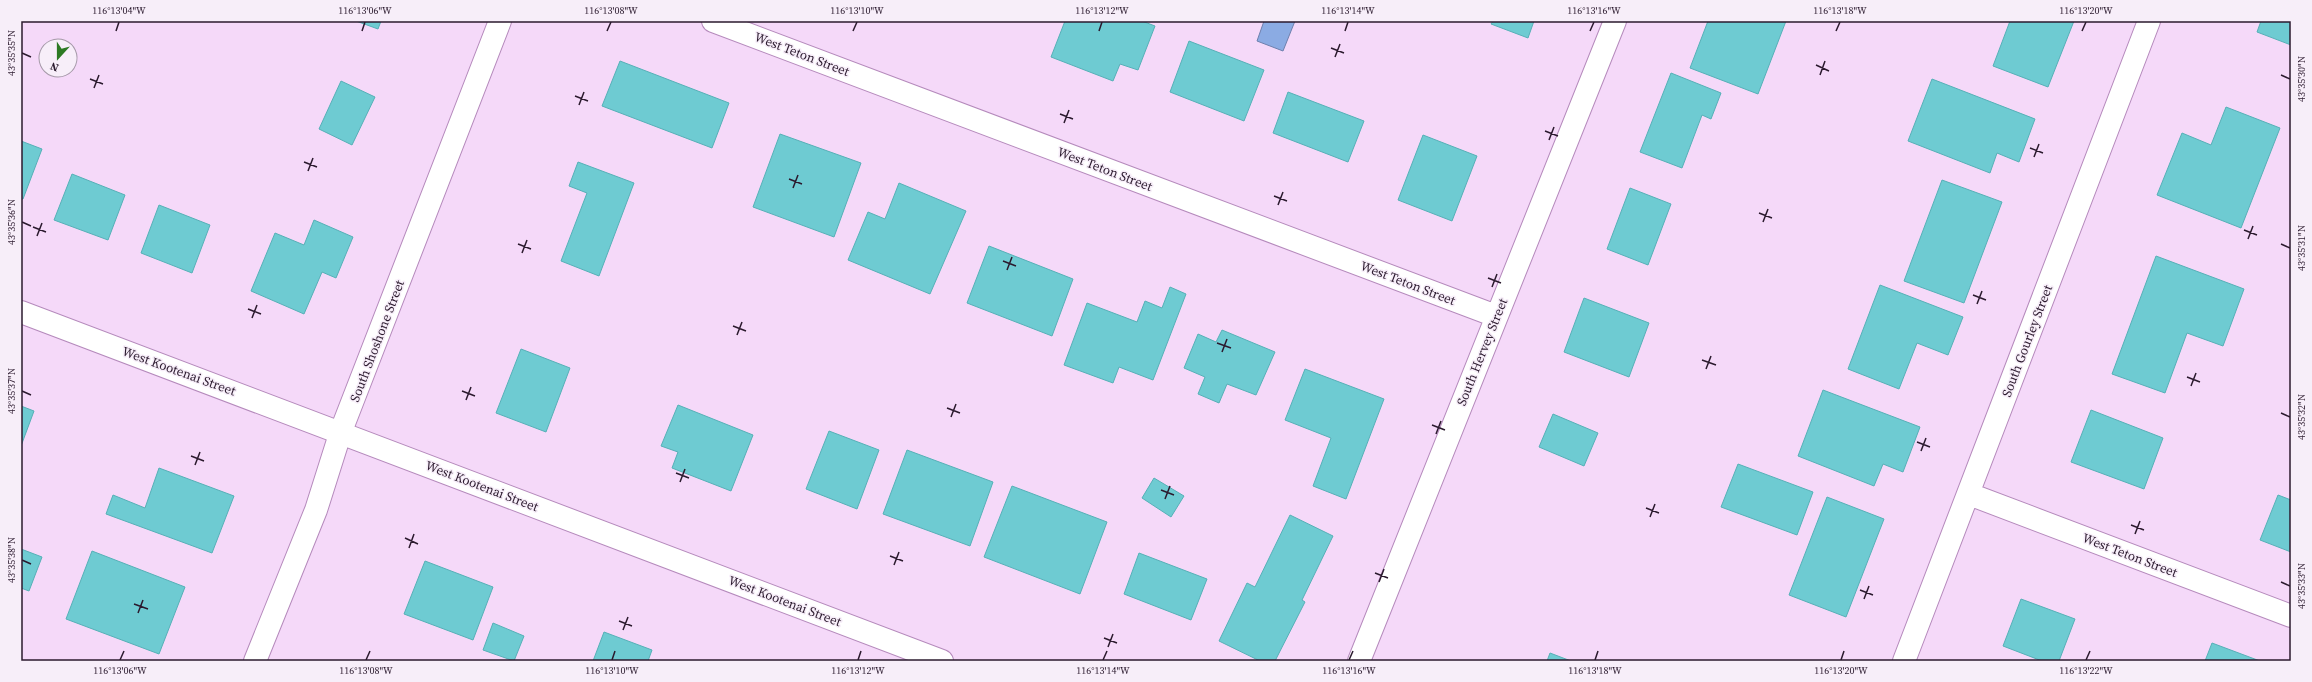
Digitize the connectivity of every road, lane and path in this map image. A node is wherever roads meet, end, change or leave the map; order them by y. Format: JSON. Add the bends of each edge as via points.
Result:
{"nodes":[{"id":1,"x":500,"y":21,"type":"edge"},
{"id":2,"x":713,"y":21,"type":"edge"},
{"id":3,"x":1615,"y":21,"type":"edge"},
{"id":4,"x":2149,"y":21,"type":"edge"},
{"id":5,"x":21,"y":312,"type":"edge"},
{"id":6,"x":1496,"y":316,"type":"junction"},
{"id":7,"x":341,"y":432,"type":"junction"},
{"id":8,"x":1969,"y":494,"type":"junction"},
{"id":9,"x":2291,"y":616,"type":"edge"},
{"id":10,"x":255,"y":661,"type":"edge"},
{"id":11,"x":942,"y":661,"type":"edge"},
{"id":12,"x":1359,"y":661,"type":"edge"},
{"id":13,"x":1904,"y":661,"type":"edge"}],
"edges":[{"from":1,"to":7,"type":"street","name":"South Shoshone Street"},
{"from":2,"to":6,"type":"street","name":"West Teton Street"},
{"from":3,"to":6,"type":"street","name":"South Hervey Street"},
{"from":4,"to":8,"type":"street","name":"South Gourley Street"},
{"from":5,"to":7,"type":"street","name":"West Kootenai Street"},
{"from":6,"to":12,"type":"street","name":"South Hervey Street"},
{"from":7,"to":10,"type":"street","name":"South Shoshone Street","via":[[316,510]]},
{"from":7,"to":11,"type":"street","name":"West Kootenai Street"},
{"from":8,"to":9,"type":"street","name":"West Teton Street"},
{"from":8,"to":13,"type":"street","name":"South Gourley Street"}]}
